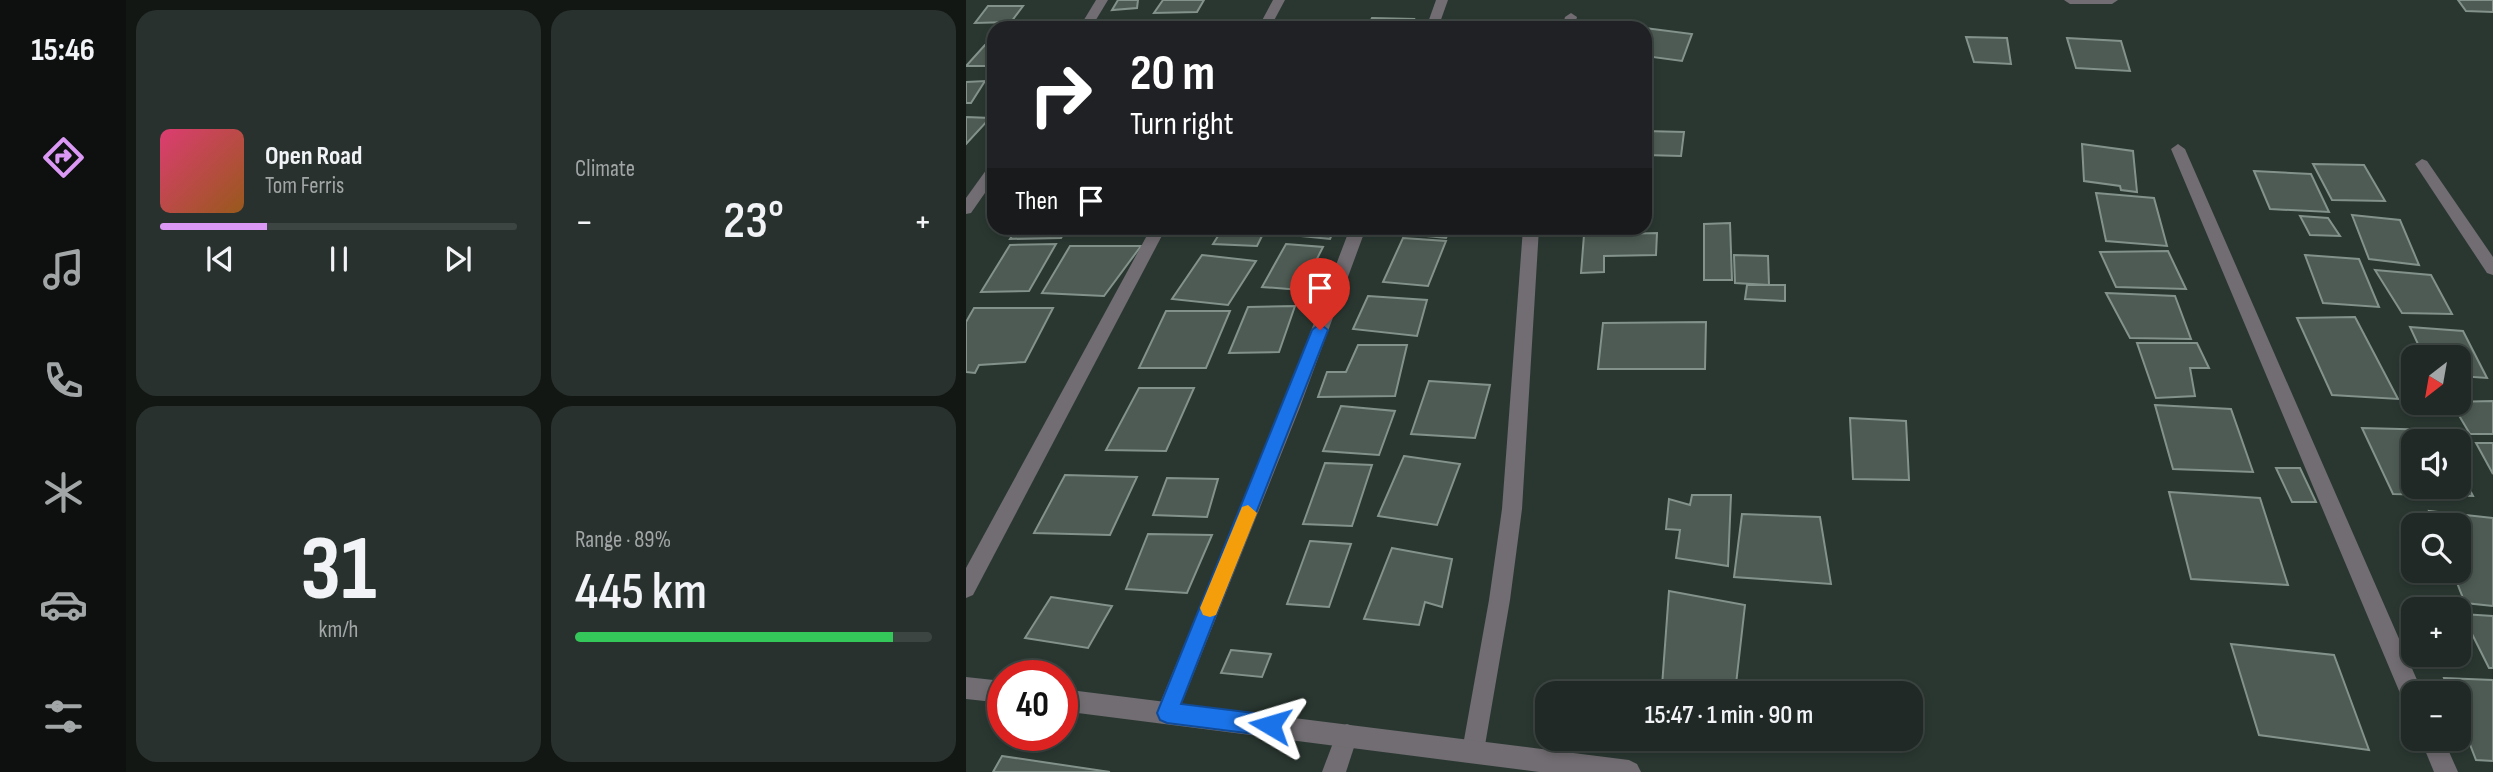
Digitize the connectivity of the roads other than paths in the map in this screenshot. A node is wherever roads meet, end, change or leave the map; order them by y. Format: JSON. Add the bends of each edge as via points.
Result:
{"nodes":[{"id":1,"x":1102,"y":0,"type":"edge"},
{"id":2,"x":1279,"y":0,"type":"edge"},
{"id":3,"x":1442,"y":0,"type":"edge"},
{"id":4,"x":2070,"y":0,"type":"edge"},
{"id":5,"x":2112,"y":0,"type":"edge"},
{"id":6,"x":1089,"y":21,"type":"edge"},
{"id":7,"x":1268,"y":21,"type":"edge"},
{"id":8,"x":1434,"y":21,"type":"edge"},
{"id":9,"x":2178,"y":149,"type":"dead end"},
{"id":10,"x":2422,"y":164,"type":"dead end"},
{"id":11,"x":987,"y":179,"type":"edge"},
{"id":12,"x":966,"y":209,"type":"edge"},
{"id":13,"x":1154,"y":235,"type":"edge"},
{"id":14,"x":1355,"y":235,"type":"edge"},
{"id":15,"x":1530,"y":235,"type":"edge"},
{"id":16,"x":2493,"y":269,"type":"edge"},
{"id":17,"x":966,"y":588,"type":"edge"},
{"id":18,"x":2406,"y":681,"type":"edge"},
{"id":19,"x":966,"y":688,"type":"edge"},
{"id":20,"x":987,"y":690,"type":"edge"},
{"id":21,"x":1078,"y":702,"type":"edge"},
{"id":22,"x":1167,"y":713,"type":"junction"},
{"id":23,"x":1347,"y":735,"type":"junction"},
{"id":24,"x":1473,"y":751,"type":"junction"},
{"id":25,"x":2437,"y":751,"type":"edge"},
{"id":26,"x":1334,"y":772,"type":"edge"},
{"id":27,"x":1629,"y":772,"type":"edge"},
{"id":28,"x":2446,"y":772,"type":"edge"}],
"edges":[{"from":1,"to":6,"type":"street"},
{"from":2,"to":7,"type":"street"},
{"from":3,"to":8,"type":"street"},
{"from":4,"to":5,"type":"street"},
{"from":9,"to":18,"type":"street"},
{"from":10,"to":16,"type":"street"},
{"from":11,"to":12,"type":"street"},
{"from":13,"to":17,"type":"street"},
{"from":14,"to":22,"type":"street"},
{"from":15,"to":24,"type":"street","via":[[1512,511]]},
{"from":19,"to":20,"type":"street"},
{"from":21,"to":22,"type":"street"},
{"from":22,"to":23,"type":"street"},
{"from":23,"to":24,"type":"street"},
{"from":23,"to":26,"type":"street"},
{"from":24,"to":27,"type":"street"},
{"from":25,"to":28,"type":"street"}]}
